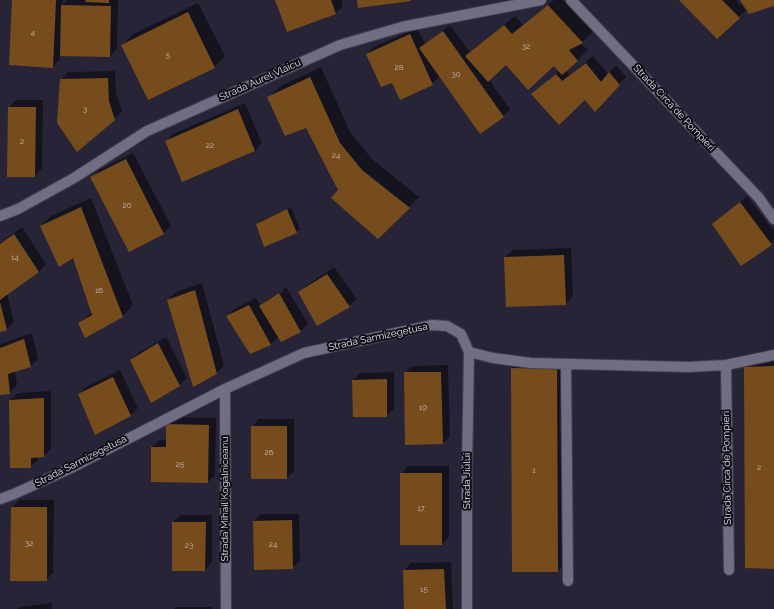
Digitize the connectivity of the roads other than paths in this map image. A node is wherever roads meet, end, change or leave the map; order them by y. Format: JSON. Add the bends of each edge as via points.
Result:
{"nodes":[{"id":1,"x":541,"y":0,"type":"edge"},
{"id":2,"x":571,"y":0,"type":"edge"},
{"id":3,"x":521,"y":3,"type":"edge"},
{"id":4,"x":0,"y":216,"type":"edge"},
{"id":5,"x":774,"y":219,"type":"edge"},
{"id":6,"x":469,"y":352,"type":"junction"},
{"id":7,"x":774,"y":355,"type":"edge"},
{"id":8,"x":566,"y":365,"type":"junction"},
{"id":9,"x":726,"y":365,"type":"junction"},
{"id":10,"x":225,"y":389,"type":"junction"},
{"id":11,"x":0,"y":499,"type":"edge"},
{"id":12,"x":729,"y":570,"type":"dead end"},
{"id":13,"x":568,"y":581,"type":"dead end"},
{"id":14,"x":226,"y":609,"type":"edge"},
{"id":15,"x":467,"y":609,"type":"edge"}],
"edges":[{"from":1,"to":3,"type":"street","name":"Strada Aurel Vlaicu"},
{"from":2,"to":5,"type":"street","name":"Strada Circa de Pompieri","via":[[759,198]]},
{"from":3,"to":4,"type":"street","name":"Strada Aurel Vlaicu","via":[[402,27],[340,45],[148,131],[74,178]]},
{"from":6,"to":8,"type":"street","via":[[493,358]]},
{"from":6,"to":10,"type":"street","name":"Strada Sarmizegetusa","via":[[461,334],[447,326],[432,325],[304,353]]},
{"from":6,"to":15,"type":"street","name":"Strada Jiului"},
{"from":7,"to":9,"type":"street"},
{"from":8,"to":9,"type":"street"},
{"from":8,"to":13,"type":"street"},
{"from":9,"to":12,"type":"street","name":"Strada Circa de Pompieri"},
{"from":10,"to":11,"type":"street","name":"Strada Sarmizegetusa","via":[[71,468]]},
{"from":10,"to":14,"type":"street","name":"Strada Mihail Kogălniceanu"}]}
